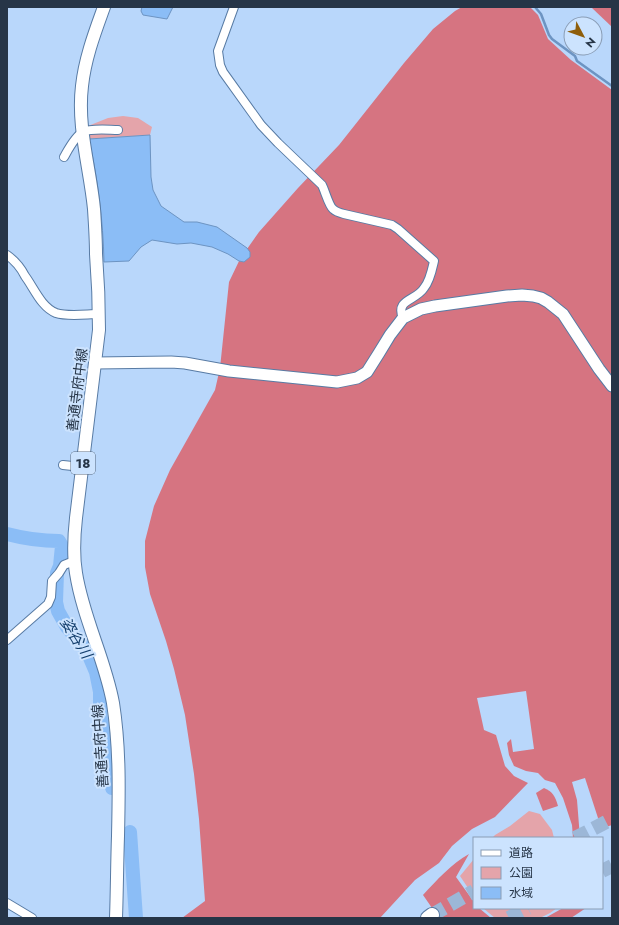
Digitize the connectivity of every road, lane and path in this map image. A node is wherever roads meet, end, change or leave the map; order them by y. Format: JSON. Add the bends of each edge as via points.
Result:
{"nodes":[{"id":1,"x":104,"y":7,"type":"edge"},
{"id":2,"x":234,"y":7,"type":"edge"},
{"id":3,"x":118,"y":130,"type":"dead end"},
{"id":4,"x":82,"y":132,"type":"junction"},
{"id":5,"x":64,"y":157,"type":"dead end"},
{"id":6,"x":7,"y":255,"type":"edge"},
{"id":7,"x":99,"y":314,"type":"junction"},
{"id":8,"x":403,"y":318,"type":"junction"},
{"id":9,"x":95,"y":363,"type":"junction"},
{"id":10,"x":612,"y":386,"type":"edge"},
{"id":11,"x":63,"y":465,"type":"dead end"},
{"id":12,"x":82,"y":467,"type":"junction"},
{"id":13,"x":74,"y":561,"type":"junction"},
{"id":14,"x":7,"y":640,"type":"edge"},
{"id":15,"x":7,"y":903,"type":"edge"},
{"id":16,"x":32,"y":918,"type":"edge"},
{"id":17,"x":116,"y":918,"type":"edge"}],
"edges":[{"from":1,"to":4,"type":"main road","name":"善通寺府中線","number":"18","via":[[84,74],[81,98]]},
{"from":2,"to":8,"type":"street","via":[[218,51],[220,65],[261,125],[322,185],[333,209],[392,225],[434,261],[424,290],[401,308]]},
{"from":3,"to":4,"type":"street","via":[[95,129]]},
{"from":4,"to":5,"type":"street"},
{"from":4,"to":7,"type":"main road","name":"善通寺府中線","number":"18","via":[[94,209]]},
{"from":6,"to":7,"type":"street","via":[[24,274],[44,306],[64,315]]},
{"from":7,"to":9,"type":"main road","name":"善通寺府中線","number":"18"},
{"from":8,"to":9,"type":"street","via":[[367,372],[344,381],[235,372],[185,363]]},
{"from":8,"to":10,"type":"street","via":[[421,309],[435,306],[507,296],[541,298],[563,314]]},
{"from":9,"to":12,"type":"main road","name":"善通寺府中線","number":"18"},
{"from":11,"to":12,"type":"street"},
{"from":12,"to":13,"type":"main road","name":"善通寺府中線","number":"18","via":[[74,534]]},
{"from":13,"to":14,"type":"street","via":[[64,565],[52,581],[48,604]]},
{"from":13,"to":17,"type":"main road","name":"善通寺府中線","number":"18","via":[[82,599],[109,686],[118,736]]},
{"from":15,"to":16,"type":"street"}]}
